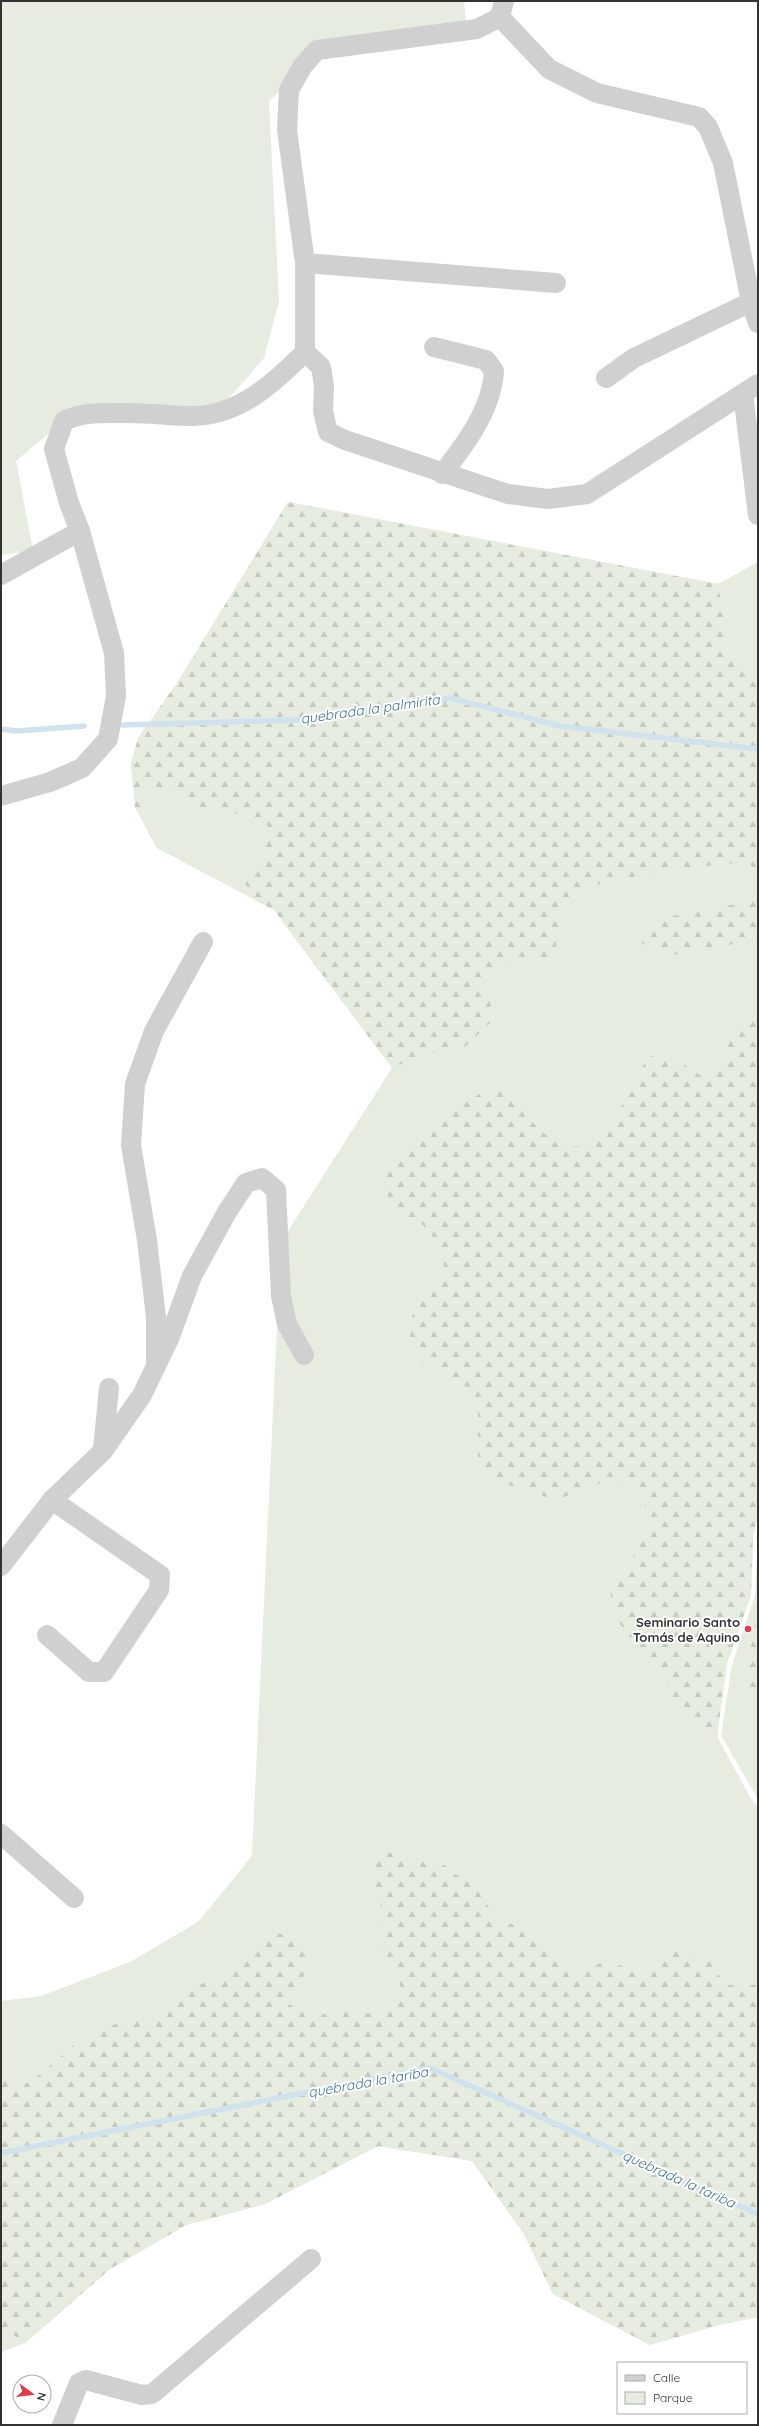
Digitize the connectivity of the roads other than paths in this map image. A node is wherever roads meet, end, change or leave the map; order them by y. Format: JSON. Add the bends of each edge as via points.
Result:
{"nodes":[{"id":1,"x":502,"y":9,"type":"edge"},
{"id":2,"x":305,"y":263,"type":"junction"},
{"id":3,"x":556,"y":282,"type":"dead end"},
{"id":4,"x":751,"y":302,"type":"junction"},
{"id":5,"x":758,"y":323,"type":"edge"},
{"id":6,"x":434,"y":346,"type":"dead end"},
{"id":7,"x":305,"y":352,"type":"junction"},
{"id":8,"x":606,"y":378,"type":"dead end"},
{"id":9,"x":751,"y":389,"type":"edge"},
{"id":10,"x":442,"y":474,"type":"junction"},
{"id":11,"x":758,"y":515,"type":"edge"},
{"id":12,"x":80,"y":531,"type":"junction"},
{"id":13,"x":1,"y":575,"type":"edge"},
{"id":14,"x":1,"y":796,"type":"edge"},
{"id":15,"x":203,"y":942,"type":"dead end"},
{"id":16,"x":304,"y":1355,"type":"dead end"},
{"id":17,"x":156,"y":1367,"type":"junction"},
{"id":18,"x":109,"y":1388,"type":"dead end"},
{"id":19,"x":103,"y":1451,"type":"junction"},
{"id":20,"x":52,"y":1500,"type":"junction"},
{"id":21,"x":1,"y":1566,"type":"edge"},
{"id":22,"x":47,"y":1635,"type":"dead end"},
{"id":23,"x":1,"y":1834,"type":"edge"},
{"id":24,"x":74,"y":1898,"type":"dead end"},
{"id":25,"x":311,"y":2259,"type":"dead end"},
{"id":26,"x":62,"y":2425,"type":"edge"}],
"edges":[{"from":1,"to":2,"type":"street","via":[[477,29],[317,50],[302,66],[289,90],[287,130]]},
{"from":1,"to":4,"type":"street","via":[[549,69],[597,93],[699,117],[708,127],[723,163]]},
{"from":2,"to":3,"type":"street"},
{"from":2,"to":7,"type":"street"},
{"from":4,"to":5,"type":"street"},
{"from":4,"to":8,"type":"street","via":[[634,358]]},
{"from":6,"to":10,"type":"street","via":[[486,360],[494,371],[493,386],[483,412]]},
{"from":7,"to":10,"type":"street","via":[[322,367],[323,411],[328,432]]},
{"from":7,"to":12,"type":"street","via":[[277,381],[236,408],[194,416],[136,412],[78,414],[64,421],[54,449]]},
{"from":9,"to":10,"type":"street","via":[[587,494],[548,499],[508,494]]},
{"from":9,"to":11,"type":"street"},
{"from":12,"to":13,"type":"street"},
{"from":12,"to":14,"type":"street","via":[[114,653],[116,696],[108,738],[82,768],[50,782]]},
{"from":15,"to":17,"type":"street","via":[[154,1031],[135,1084],[131,1145],[147,1240],[156,1317]]},
{"from":16,"to":17,"type":"street","via":[[286,1324],[281,1296],[276,1190],[262,1178],[246,1183],[227,1212],[192,1276]]},
{"from":17,"to":19,"type":"street","via":[[142,1395]]},
{"from":18,"to":19,"type":"street"},
{"from":19,"to":20,"type":"street"},
{"from":20,"to":21,"type":"street"},
{"from":20,"to":22,"type":"street","via":[[160,1575],[159,1590],[104,1672],[89,1672]]},
{"from":23,"to":24,"type":"street"},
{"from":25,"to":26,"type":"street","via":[[152,2394],[142,2395],[86,2380],[80,2383]]}]}
